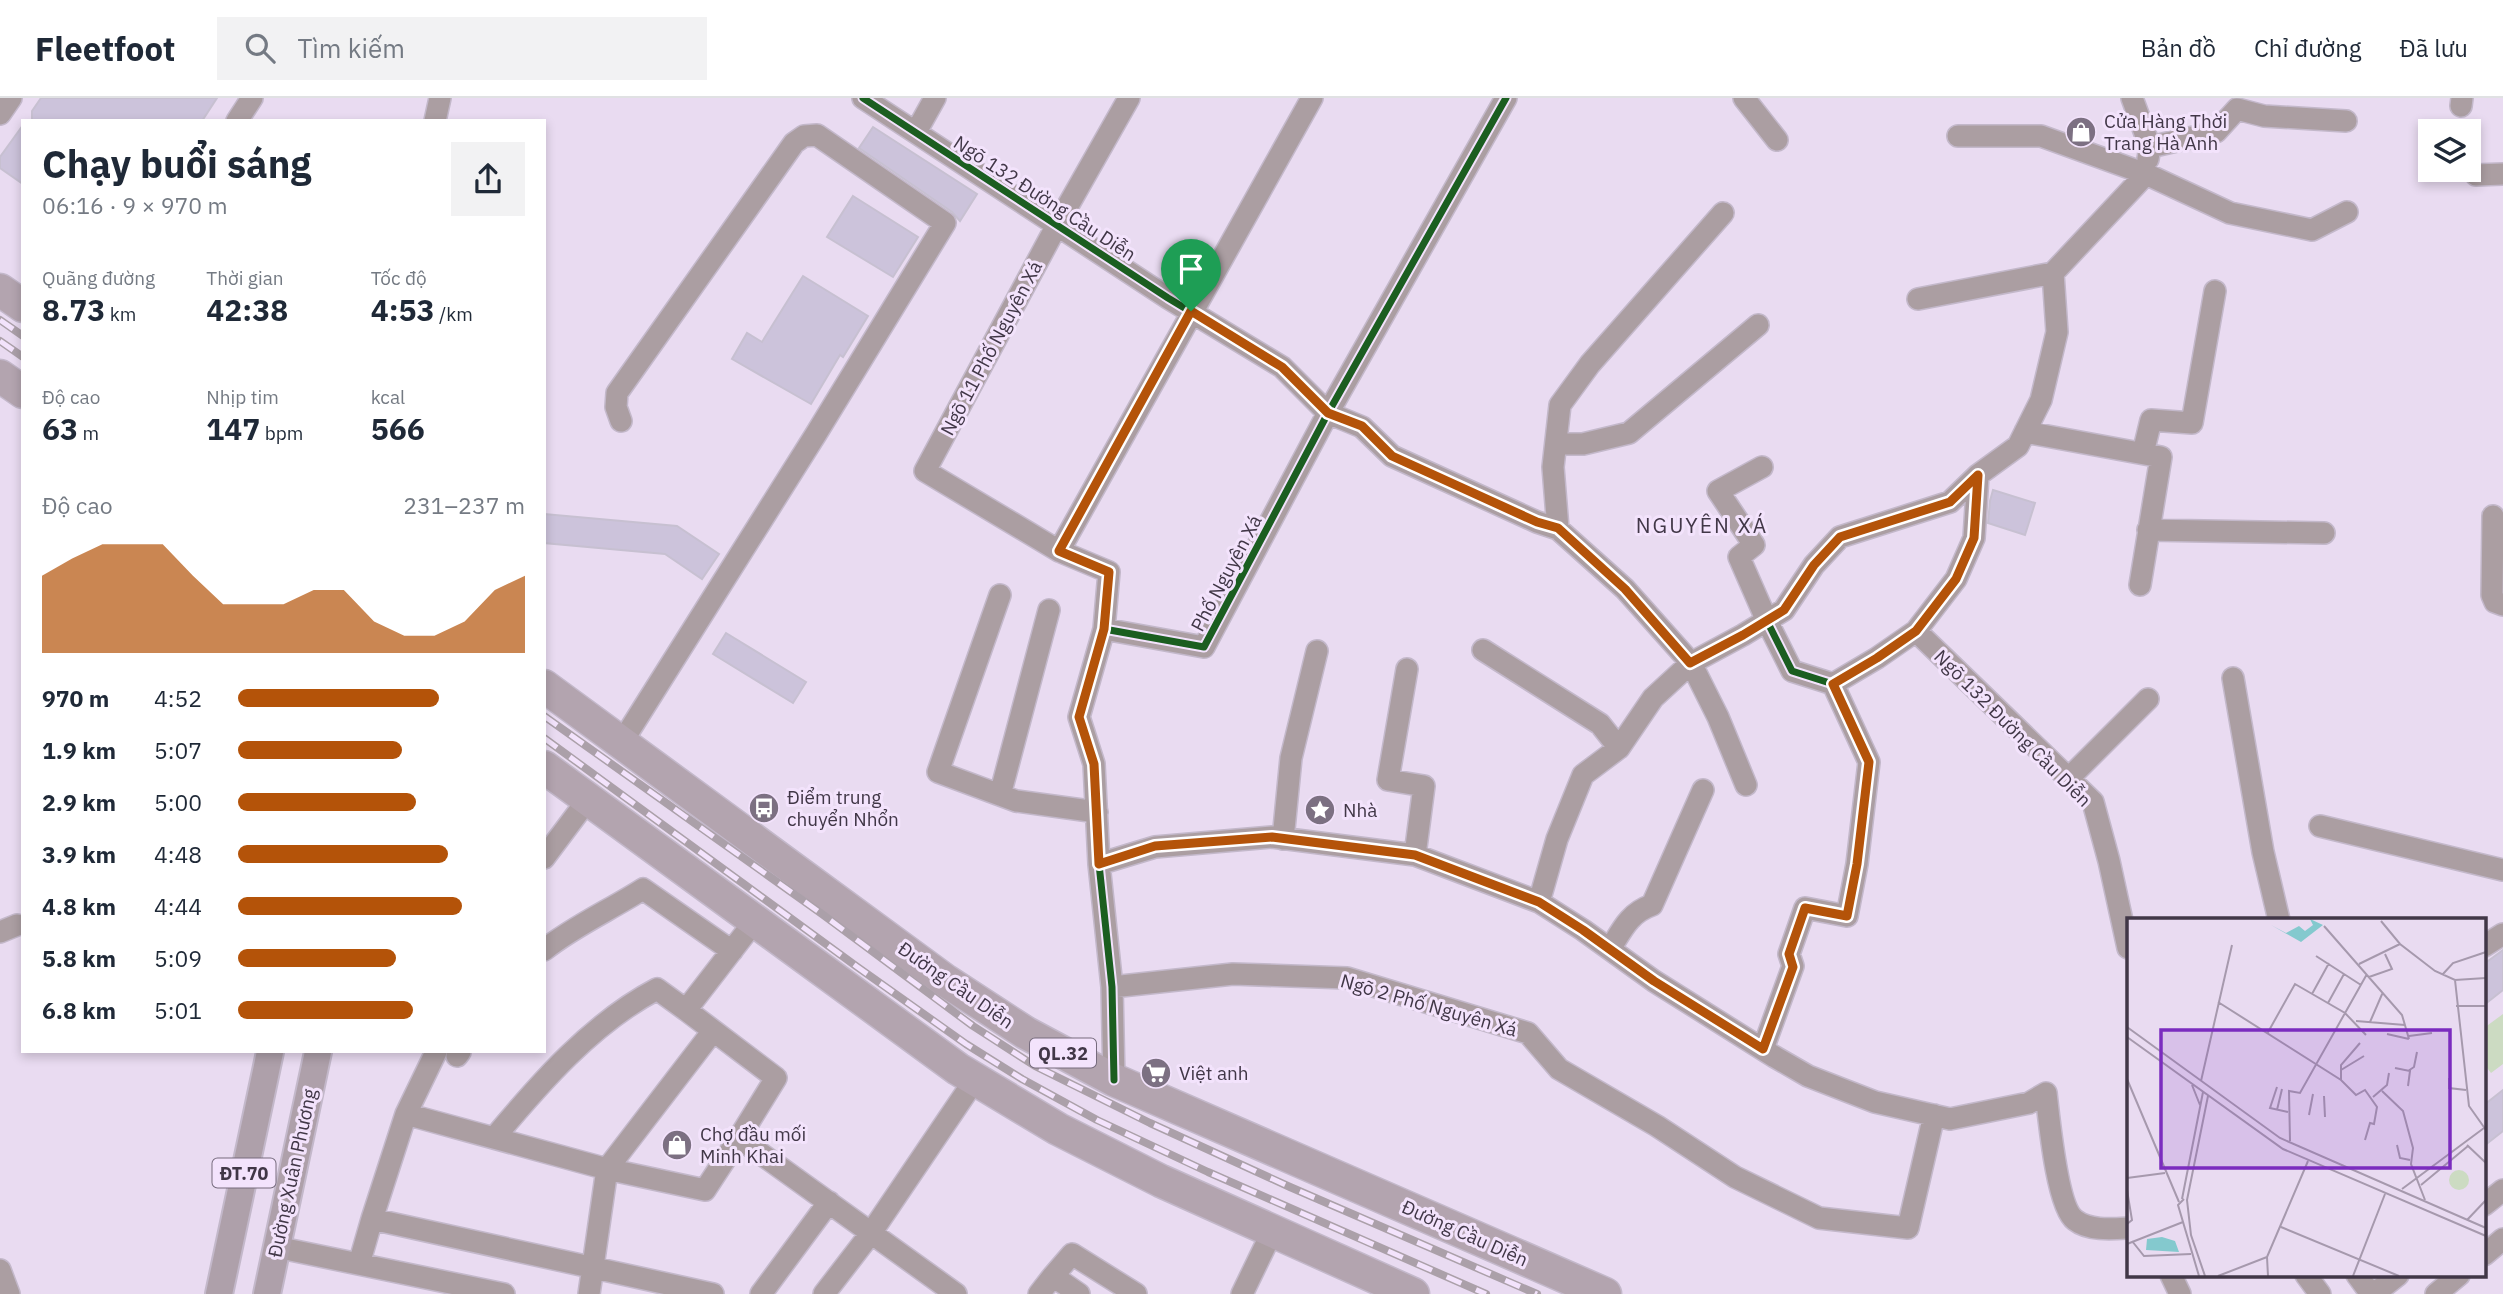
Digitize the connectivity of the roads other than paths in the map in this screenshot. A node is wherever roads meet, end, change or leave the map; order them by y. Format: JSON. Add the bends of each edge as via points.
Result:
{"nodes":[{"id":1,"x":11,"y":98,"type":"edge"},
{"id":2,"x":253,"y":98,"type":"edge"},
{"id":3,"x":440,"y":98,"type":"edge"},
{"id":4,"x":863,"y":98,"type":"edge"},
{"id":5,"x":935,"y":98,"type":"edge"},
{"id":6,"x":1129,"y":98,"type":"edge"},
{"id":7,"x":1312,"y":98,"type":"edge"},
{"id":8,"x":1506,"y":98,"type":"edge"},
{"id":9,"x":1744,"y":98,"type":"edge"},
{"id":10,"x":2132,"y":98,"type":"edge"},
{"id":11,"x":0,"y":114,"type":"edge"},
{"id":12,"x":238,"y":119,"type":"edge"},
{"id":13,"x":435,"y":119,"type":"edge"},
{"id":14,"x":2346,"y":121,"type":"dead end"},
{"id":15,"x":916,"y":132,"type":"junction"},
{"id":16,"x":1958,"y":136,"type":"dead end"},
{"id":17,"x":1777,"y":140,"type":"dead end"},
{"id":18,"x":2150,"y":147,"type":"junction"},
{"id":19,"x":2146,"y":174,"type":"junction"},
{"id":20,"x":2503,"y":174,"type":"edge"},
{"id":21,"x":2481,"y":175,"type":"edge"},
{"id":22,"x":2347,"y":212,"type":"dead end"},
{"id":23,"x":1723,"y":213,"type":"dead end"},
{"id":24,"x":1057,"y":225,"type":"junction"},
{"id":25,"x":2053,"y":273,"type":"junction"},
{"id":26,"x":0,"y":290,"type":"edge"},
{"id":27,"x":2214,"y":292,"type":"dead end"},
{"id":28,"x":1918,"y":299,"type":"dead end"},
{"id":29,"x":21,"y":305,"type":"edge"},
{"id":30,"x":1191,"y":311,"type":"junction"},
{"id":31,"x":1758,"y":325,"type":"dead end"},
{"id":32,"x":0,"y":376,"type":"edge"},
{"id":33,"x":21,"y":391,"type":"edge"},
{"id":34,"x":1328,"y":413,"type":"junction"},
{"id":35,"x":621,"y":421,"type":"dead end"},
{"id":36,"x":2025,"y":432,"type":"junction"},
{"id":37,"x":1556,"y":444,"type":"junction"},
{"id":38,"x":2152,"y":455,"type":"junction"},
{"id":39,"x":1762,"y":467,"type":"dead end"},
{"id":40,"x":1978,"y":475,"type":"junction"},
{"id":41,"x":2493,"y":516,"type":"dead end"},
{"id":42,"x":1558,"y":528,"type":"junction"},
{"id":43,"x":2148,"y":530,"type":"junction"},
{"id":44,"x":2325,"y":533,"type":"dead end"},
{"id":45,"x":1059,"y":551,"type":"junction"},
{"id":46,"x":2140,"y":585,"type":"dead end"},
{"id":47,"x":1000,"y":595,"type":"dead end"},
{"id":48,"x":2503,"y":605,"type":"edge"},
{"id":49,"x":1048,"y":610,"type":"dead end"},
{"id":50,"x":1766,"y":621,"type":"junction"},
{"id":51,"x":1104,"y":629,"type":"junction"},
{"id":52,"x":1916,"y":631,"type":"junction"},
{"id":53,"x":1483,"y":650,"type":"dead end"},
{"id":54,"x":1317,"y":651,"type":"dead end"},
{"id":55,"x":1690,"y":663,"type":"junction"},
{"id":56,"x":1406,"y":669,"type":"dead end"},
{"id":57,"x":2233,"y":678,"type":"dead end"},
{"id":58,"x":1833,"y":684,"type":"junction"},
{"id":59,"x":546,"y":687,"type":"edge"},
{"id":60,"x":2148,"y":699,"type":"dead end"},
{"id":61,"x":622,"y":742,"type":"junction"},
{"id":62,"x":1619,"y":748,"type":"junction"},
{"id":63,"x":546,"y":768,"type":"edge"},
{"id":64,"x":2068,"y":779,"type":"junction"},
{"id":65,"x":1745,"y":785,"type":"dead end"},
{"id":66,"x":1703,"y":790,"type":"dead end"},
{"id":67,"x":1000,"y":795,"type":"junction"},
{"id":68,"x":589,"y":798,"type":"junction"},
{"id":69,"x":1097,"y":812,"type":"junction"},
{"id":70,"x":2320,"y":826,"type":"dead end"},
{"id":71,"x":1283,"y":839,"type":"junction"},
{"id":72,"x":546,"y":855,"type":"edge"},
{"id":73,"x":1415,"y":855,"type":"junction"},
{"id":74,"x":1099,"y":864,"type":"junction"},
{"id":75,"x":2503,"y":870,"type":"edge"},
{"id":76,"x":1539,"y":902,"type":"junction"},
{"id":77,"x":2279,"y":918,"type":"edge"},
{"id":78,"x":754,"y":922,"type":"junction"},
{"id":79,"x":2503,"y":934,"type":"edge"},
{"id":80,"x":2127,"y":939,"type":"edge"},
{"id":81,"x":2486,"y":945,"type":"edge"},
{"id":82,"x":546,"y":948,"type":"edge"},
{"id":83,"x":1610,"y":949,"type":"junction"},
{"id":84,"x":732,"y":951,"type":"junction"},
{"id":85,"x":1112,"y":987,"type":"junction"},
{"id":86,"x":686,"y":1010,"type":"junction"},
{"id":87,"x":713,"y":1031,"type":"junction"},
{"id":88,"x":1763,"y":1049,"type":"junction"},
{"id":89,"x":270,"y":1053,"type":"edge"},
{"id":90,"x":318,"y":1053,"type":"edge"},
{"id":91,"x":436,"y":1053,"type":"edge"},
{"id":92,"x":976,"y":1079,"type":"junction"},
{"id":93,"x":1114,"y":1080,"type":"junction"},
{"id":94,"x":407,"y":1114,"type":"junction"},
{"id":95,"x":1934,"y":1115,"type":"junction"},
{"id":96,"x":494,"y":1138,"type":"junction"},
{"id":97,"x":739,"y":1138,"type":"junction"},
{"id":98,"x":607,"y":1169,"type":"junction"},
{"id":99,"x":2503,"y":1189,"type":"edge"},
{"id":100,"x":829,"y":1202,"type":"junction"},
{"id":101,"x":2486,"y":1203,"type":"edge"},
{"id":102,"x":372,"y":1219,"type":"junction"},
{"id":103,"x":2127,"y":1227,"type":"edge"},
{"id":104,"x":871,"y":1233,"type":"junction"},
{"id":105,"x":1272,"y":1233,"type":"junction"},
{"id":106,"x":2503,"y":1239,"type":"edge"},
{"id":107,"x":276,"y":1247,"type":"junction"},
{"id":108,"x":2486,"y":1253,"type":"edge"},
{"id":109,"x":359,"y":1265,"type":"junction"},
{"id":110,"x":1091,"y":1266,"type":"junction"},
{"id":111,"x":592,"y":1268,"type":"junction"},
{"id":112,"x":0,"y":1269,"type":"edge"},
{"id":113,"x":1053,"y":1276,"type":"junction"},
{"id":114,"x":2171,"y":1276,"type":"edge"},
{"id":115,"x":2307,"y":1276,"type":"edge"},
{"id":116,"x":2358,"y":1276,"type":"edge"},
{"id":117,"x":2397,"y":1276,"type":"edge"},
{"id":118,"x":2458,"y":1276,"type":"edge"},
{"id":119,"x":1105,"y":1286,"type":"edge"},
{"id":120,"x":947,"y":1292,"type":"edge"},
{"id":121,"x":1076,"y":1293,"type":"edge"},
{"id":122,"x":1132,"y":1293,"type":"edge"},
{"id":123,"x":9,"y":1294,"type":"edge"},
{"id":124,"x":219,"y":1294,"type":"edge"},
{"id":125,"x":267,"y":1294,"type":"edge"},
{"id":126,"x":504,"y":1294,"type":"edge"},
{"id":127,"x":589,"y":1294,"type":"edge"},
{"id":128,"x":713,"y":1294,"type":"edge"},
{"id":129,"x":761,"y":1294,"type":"edge"},
{"id":130,"x":824,"y":1294,"type":"edge"},
{"id":131,"x":1039,"y":1294,"type":"edge"},
{"id":132,"x":1242,"y":1294,"type":"edge"},
{"id":133,"x":1413,"y":1294,"type":"edge"},
{"id":134,"x":1605,"y":1294,"type":"edge"},
{"id":135,"x":2180,"y":1294,"type":"edge"},
{"id":136,"x":2320,"y":1294,"type":"edge"},
{"id":137,"x":2373,"y":1294,"type":"edge"},
{"id":138,"x":2436,"y":1294,"type":"edge"}],
"edges":[{"from":1,"to":11,"type":"street"},
{"from":2,"to":12,"type":"street"},
{"from":3,"to":13,"type":"street"},
{"from":4,"to":15,"type":"street","name":"Ngõ 132 Đường Cầu Diễn"},
{"from":5,"to":15,"type":"street"},
{"from":6,"to":24,"type":"street","name":"Ngõ 11 Phố Nguyên Xá"},
{"from":7,"to":30,"type":"street"},
{"from":8,"to":34,"type":"street","name":"Phố Nguyên Xá"},
{"from":9,"to":17,"type":"street"},
{"from":10,"to":18,"type":"street"},
{"from":14,"to":18,"type":"street","via":[[2264,116],[2238,109],[2216,132]]},
{"from":15,"to":24,"type":"street","name":"Ngõ 132 Đường Cầu Diễn"},
{"from":16,"to":19,"type":"street","via":[[2041,136]]},
{"from":18,"to":19,"type":"street"},
{"from":19,"to":22,"type":"street","via":[[2230,213],[2312,230]]},
{"from":19,"to":25,"type":"street"},
{"from":20,"to":21,"type":"street"},
{"from":23,"to":37,"type":"street","via":[[1590,364],[1560,405]]},
{"from":24,"to":30,"type":"street","name":"Ngõ 132 Đường Cầu Diễn"},
{"from":24,"to":45,"type":"street","name":"Ngõ 11 Phố Nguyên Xá","via":[[925,471]]},
{"from":25,"to":28,"type":"street"},
{"from":25,"to":36,"type":"street","via":[[2057,332],[2041,400]]},
{"from":26,"to":29,"type":"highway"},
{"from":27,"to":38,"type":"street","via":[[2192,423],[2151,420]]},
{"from":30,"to":34,"type":"street","name":"Ngõ 132 Đường Cầu Diễn","via":[[1282,367]]},
{"from":30,"to":45,"type":"street"},
{"from":31,"to":37,"type":"street","via":[[1629,433],[1583,444]]},
{"from":32,"to":33,"type":"highway"},
{"from":34,"to":42,"type":"street","name":"Ngõ 132 Đường Cầu Diễn","via":[[1362,426],[1392,456]]},
{"from":34,"to":51,"type":"street","name":"Phố Nguyên Xá","via":[[1204,647]]},
{"from":35,"to":61,"type":"street","via":[[617,393],[794,143],[804,136],[817,135],[945,223]]},
{"from":36,"to":38,"type":"street"},
{"from":36,"to":40,"type":"street","via":[[2018,446]]},
{"from":37,"to":42,"type":"street","via":[[1553,467]]},
{"from":38,"to":43,"type":"street"},
{"from":39,"to":50,"type":"street","via":[[1718,491],[1754,545],[1739,558]]},
{"from":40,"to":50,"type":"street","via":[[1950,502],[1840,537],[1814,565],[1784,610]]},
{"from":40,"to":52,"type":"street","via":[[1974,538],[1956,579]]},
{"from":41,"to":48,"type":"street","via":[[2492,595]]},
{"from":42,"to":55,"type":"street","name":"Ngõ 132 Đường Cầu Diễn","via":[[1625,589]]},
{"from":43,"to":44,"type":"street"},
{"from":43,"to":46,"type":"street"},
{"from":45,"to":51,"type":"street","via":[[1109,572]]},
{"from":47,"to":67,"type":"street","via":[[938,772]]},
{"from":49,"to":67,"type":"street"},
{"from":50,"to":55,"type":"street"},
{"from":50,"to":58,"type":"street","via":[[1792,671]]},
{"from":51,"to":69,"type":"street","via":[[1079,717],[1094,764]]},
{"from":52,"to":58,"type":"street"},
{"from":52,"to":64,"type":"street","name":"Ngõ 132 Đường Cầu Diễn"},
{"from":53,"to":62,"type":"street","via":[[1600,724]]},
{"from":54,"to":71,"type":"street","via":[[1291,758]]},
{"from":55,"to":62,"type":"street","via":[[1653,698]]},
{"from":55,"to":65,"type":"street","name":"Ngõ 132 Đường Cầu Diễn"},
{"from":56,"to":73,"type":"street","via":[[1388,780],[1424,786]]},
{"from":57,"to":77,"type":"street"},
{"from":58,"to":88,"type":"street","via":[[1869,762],[1857,864],[1847,916],[1805,908],[1789,954],[1793,967]]},
{"from":59,"to":61,"type":"highway","name":"Đường Cầu Diễn","number":"QL.32"},
{"from":60,"to":64,"type":"street"},
{"from":61,"to":93,"type":"highway","name":"Đường Cầu Diễn","number":"QL.32","via":[[946,981],[1026,1033]]},
{"from":62,"to":76,"type":"street","via":[[1583,775],[1557,839]]},
{"from":63,"to":68,"type":"highway"},
{"from":64,"to":80,"type":"street","name":"Ngõ 132 Đường Cầu Diễn","via":[[2093,802]]},
{"from":66,"to":83,"type":"street","via":[[1652,905],[1629,918]]},
{"from":67,"to":69,"type":"street"},
{"from":68,"to":72,"type":"street"},
{"from":68,"to":78,"type":"highway"},
{"from":69,"to":74,"type":"street"},
{"from":70,"to":75,"type":"street"},
{"from":71,"to":73,"type":"street"},
{"from":71,"to":74,"type":"street","via":[[1155,846]]},
{"from":73,"to":76,"type":"street"},
{"from":74,"to":85,"type":"street"},
{"from":76,"to":83,"type":"street"},
{"from":78,"to":84,"type":"street"},
{"from":78,"to":92,"type":"highway"},
{"from":79,"to":81,"type":"street"},
{"from":82,"to":84,"type":"street","via":[[643,889]]},
{"from":83,"to":88,"type":"street"},
{"from":84,"to":86,"type":"street"},
{"from":85,"to":93,"type":"street"},
{"from":85,"to":95,"type":"street","name":"Ngõ 2 Phố Nguyên Xá","via":[[1233,974],[1347,978],[1528,1033],[1559,1069],[1735,1177],[1819,1218],[1908,1228]]},
{"from":86,"to":87,"type":"street"},
{"from":86,"to":96,"type":"street","via":[[657,989],[639,999],[586,1041]]},
{"from":87,"to":97,"type":"street","via":[[776,1078]]},
{"from":87,"to":98,"type":"street"},
{"from":88,"to":95,"type":"street","via":[[1808,1076],[1875,1102]]},
{"from":89,"to":124,"type":"main road","number":"ĐT.70"},
{"from":90,"to":107,"type":"main road","name":"Đường Xuân Phương","number":"ĐT.70"},
{"from":91,"to":94,"type":"street"},
{"from":92,"to":104,"type":"street"},
{"from":92,"to":105,"type":"highway","via":[[1058,1129]]},
{"from":93,"to":134,"type":"highway","name":"Đường Cầu Diễn","number":"QL.32"},
{"from":94,"to":96,"type":"street"},
{"from":94,"to":102,"type":"street"},
{"from":95,"to":103,"type":"street","via":[[1950,1119],[2029,1103],[2046,1093],[2066,1210],[2076,1221],[2097,1229]]},
{"from":96,"to":98,"type":"street"},
{"from":97,"to":98,"type":"street","via":[[705,1190]]},
{"from":97,"to":100,"type":"street"},
{"from":98,"to":111,"type":"street"},
{"from":99,"to":101,"type":"street"},
{"from":100,"to":104,"type":"street"},
{"from":100,"to":129,"type":"street"},
{"from":102,"to":109,"type":"street"},
{"from":102,"to":111,"type":"street"},
{"from":104,"to":120,"type":"street"},
{"from":104,"to":130,"type":"street"},
{"from":105,"to":132,"type":"street"},
{"from":105,"to":133,"type":"highway"},
{"from":106,"to":108,"type":"street"},
{"from":107,"to":109,"type":"street"},
{"from":107,"to":125,"type":"main road","name":"Đường Xuân Phương","number":"ĐT.70"},
{"from":109,"to":126,"type":"street"},
{"from":110,"to":113,"type":"street","via":[[1072,1254]]},
{"from":110,"to":119,"type":"street"},
{"from":110,"to":121,"type":"street"},
{"from":111,"to":127,"type":"street"},
{"from":111,"to":128,"type":"street"},
{"from":112,"to":123,"type":"street"},
{"from":113,"to":121,"type":"street"},
{"from":113,"to":131,"type":"street"},
{"from":114,"to":135,"type":"street"},
{"from":115,"to":136,"type":"street"},
{"from":116,"to":137,"type":"street"},
{"from":117,"to":137,"type":"street"},
{"from":118,"to":138,"type":"street"},
{"from":119,"to":122,"type":"street"}]}
